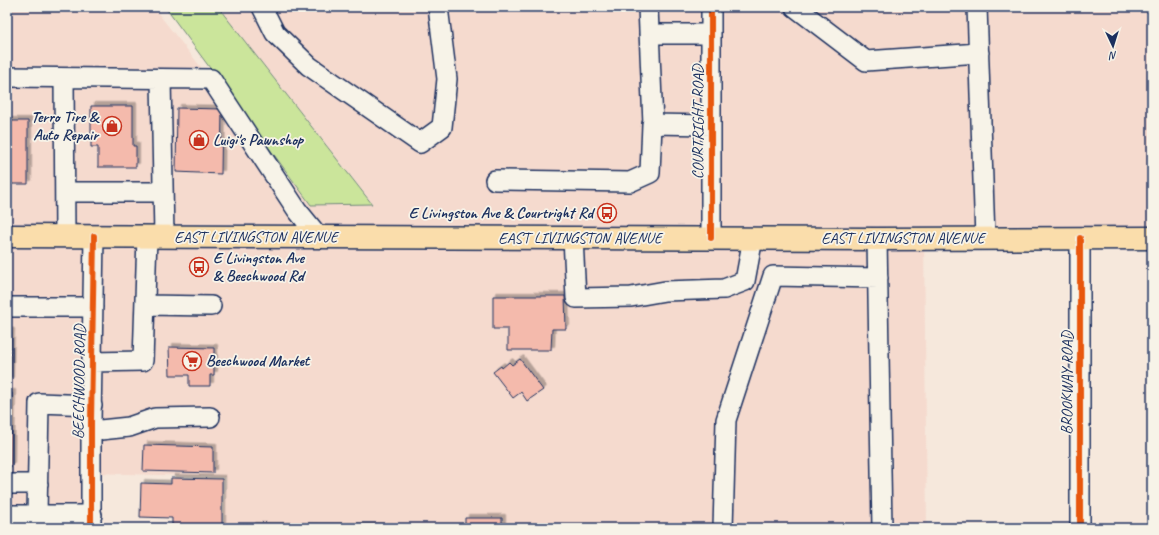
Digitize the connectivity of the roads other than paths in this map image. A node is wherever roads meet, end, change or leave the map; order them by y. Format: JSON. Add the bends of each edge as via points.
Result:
{"nodes":[{"id":1,"x":262,"y":7,"type":"edge"},
{"id":2,"x":438,"y":7,"type":"edge"},
{"id":3,"x":648,"y":7,"type":"edge"},
{"id":4,"x":711,"y":7,"type":"edge"},
{"id":5,"x":794,"y":7,"type":"edge"},
{"id":6,"x":978,"y":7,"type":"edge"},
{"id":7,"x":649,"y":34,"type":"junction"},
{"id":8,"x":711,"y":34,"type":"junction"},
{"id":9,"x":979,"y":53,"type":"junction"},
{"id":10,"x":7,"y":77,"type":"edge"},
{"id":11,"x":64,"y":78,"type":"junction"},
{"id":12,"x":161,"y":79,"type":"junction"},
{"id":13,"x":653,"y":124,"type":"junction"},
{"id":14,"x":711,"y":125,"type":"junction"},
{"id":15,"x":495,"y":180,"type":"dead end"},
{"id":16,"x":65,"y":192,"type":"junction"},
{"id":17,"x":163,"y":192,"type":"junction"},
{"id":18,"x":7,"y":236,"type":"edge"},
{"id":19,"x":65,"y":236,"type":"junction"},
{"id":20,"x":94,"y":236,"type":"junction"},
{"id":21,"x":156,"y":237,"type":"junction"},
{"id":22,"x":320,"y":237,"type":"junction"},
{"id":23,"x":573,"y":238,"type":"junction"},
{"id":24,"x":711,"y":238,"type":"junction"},
{"id":25,"x":753,"y":238,"type":"junction"},
{"id":26,"x":985,"y":238,"type":"junction"},
{"id":27,"x":1080,"y":238,"type":"junction"},
{"id":28,"x":1152,"y":238,"type":"edge"},
{"id":29,"x":877,"y":239,"type":"junction"},
{"id":30,"x":878,"y":278,"type":"junction"},
{"id":31,"x":145,"y":305,"type":"junction"},
{"id":32,"x":211,"y":306,"type":"dead end"},
{"id":33,"x":93,"y":307,"type":"junction"},
{"id":34,"x":7,"y":308,"type":"edge"},
{"id":35,"x":92,"y":362,"type":"junction"},
{"id":36,"x":92,"y":405,"type":"junction"},
{"id":37,"x":210,"y":417,"type":"dead end"},
{"id":38,"x":91,"y":431,"type":"junction"},
{"id":39,"x":7,"y":484,"type":"edge"},
{"id":40,"x":38,"y":484,"type":"junction"},
{"id":41,"x":7,"y":515,"type":"edge"},
{"id":42,"x":37,"y":515,"type":"junction"},
{"id":43,"x":91,"y":522,"type":"edge"},
{"id":44,"x":723,"y":528,"type":"edge"},
{"id":45,"x":882,"y":528,"type":"edge"},
{"id":46,"x":1080,"y":528,"type":"edge"}],
"edges":[{"from":1,"to":2,"type":"street","via":[[275,33],[309,66],[420,143],[442,127],[447,79]]},
{"from":3,"to":7,"type":"street"},
{"from":4,"to":8,"type":"street","name":"COURTRIGHT ROAD"},
{"from":5,"to":9,"type":"street","via":[[866,61]]},
{"from":6,"to":9,"type":"street"},
{"from":7,"to":8,"type":"street"},
{"from":7,"to":13,"type":"street"},
{"from":8,"to":14,"type":"street","name":"COURTRIGHT ROAD"},
{"from":9,"to":26,"type":"street"},
{"from":10,"to":11,"type":"street"},
{"from":11,"to":12,"type":"street"},
{"from":11,"to":16,"type":"street"},
{"from":12,"to":17,"type":"street"},
{"from":12,"to":22,"type":"street","via":[[211,79],[297,210]]},
{"from":13,"to":14,"type":"street"},
{"from":13,"to":15,"type":"street","via":[[650,173],[630,182]]},
{"from":14,"to":24,"type":"street","name":"COURTRIGHT ROAD"},
{"from":16,"to":17,"type":"street"},
{"from":16,"to":19,"type":"street"},
{"from":17,"to":21,"type":"street"},
{"from":18,"to":19,"type":"main road","name":"EAST LIVINGSTON AVENUE"},
{"from":19,"to":20,"type":"main road","name":"EAST LIVINGSTON AVENUE"},
{"from":20,"to":21,"type":"main road","name":"EAST LIVINGSTON AVENUE"},
{"from":20,"to":33,"type":"street","name":"BEECHWOOD ROAD"},
{"from":21,"to":22,"type":"main road","name":"EAST LIVINGSTON AVENUE"},
{"from":21,"to":31,"type":"street"},
{"from":22,"to":23,"type":"main road","name":"EAST LIVINGSTON AVENUE"},
{"from":23,"to":24,"type":"main road","name":"EAST LIVINGSTON AVENUE"},
{"from":23,"to":25,"type":"street","via":[[576,298],[631,297],[664,291],[724,289],[744,280]]},
{"from":24,"to":25,"type":"main road","name":"EAST LIVINGSTON AVENUE"},
{"from":25,"to":29,"type":"main road","name":"EAST LIVINGSTON AVENUE"},
{"from":26,"to":27,"type":"main road","name":"EAST LIVINGSTON AVENUE"},
{"from":26,"to":29,"type":"main road","name":"EAST LIVINGSTON AVENUE"},
{"from":27,"to":28,"type":"main road","name":"EAST LIVINGSTON AVENUE"},
{"from":27,"to":46,"type":"street","name":"BROOKWAY ROAD"},
{"from":29,"to":30,"type":"street"},
{"from":30,"to":44,"type":"street","via":[[773,276],[726,420]]},
{"from":30,"to":45,"type":"street"},
{"from":31,"to":32,"type":"street"},
{"from":31,"to":35,"type":"street","via":[[143,361]]},
{"from":33,"to":34,"type":"street"},
{"from":33,"to":35,"type":"street","name":"BEECHWOOD ROAD"},
{"from":35,"to":36,"type":"street","name":"BEECHWOOD ROAD"},
{"from":36,"to":38,"type":"street","name":"BEECHWOOD ROAD"},
{"from":36,"to":40,"type":"street","via":[[39,403]]},
{"from":37,"to":38,"type":"street","via":[[156,418],[129,427]]},
{"from":38,"to":43,"type":"street","name":"BEECHWOOD ROAD"},
{"from":39,"to":40,"type":"street"},
{"from":40,"to":42,"type":"street"},
{"from":41,"to":42,"type":"street"},
{"from":42,"to":43,"type":"street"}]}
